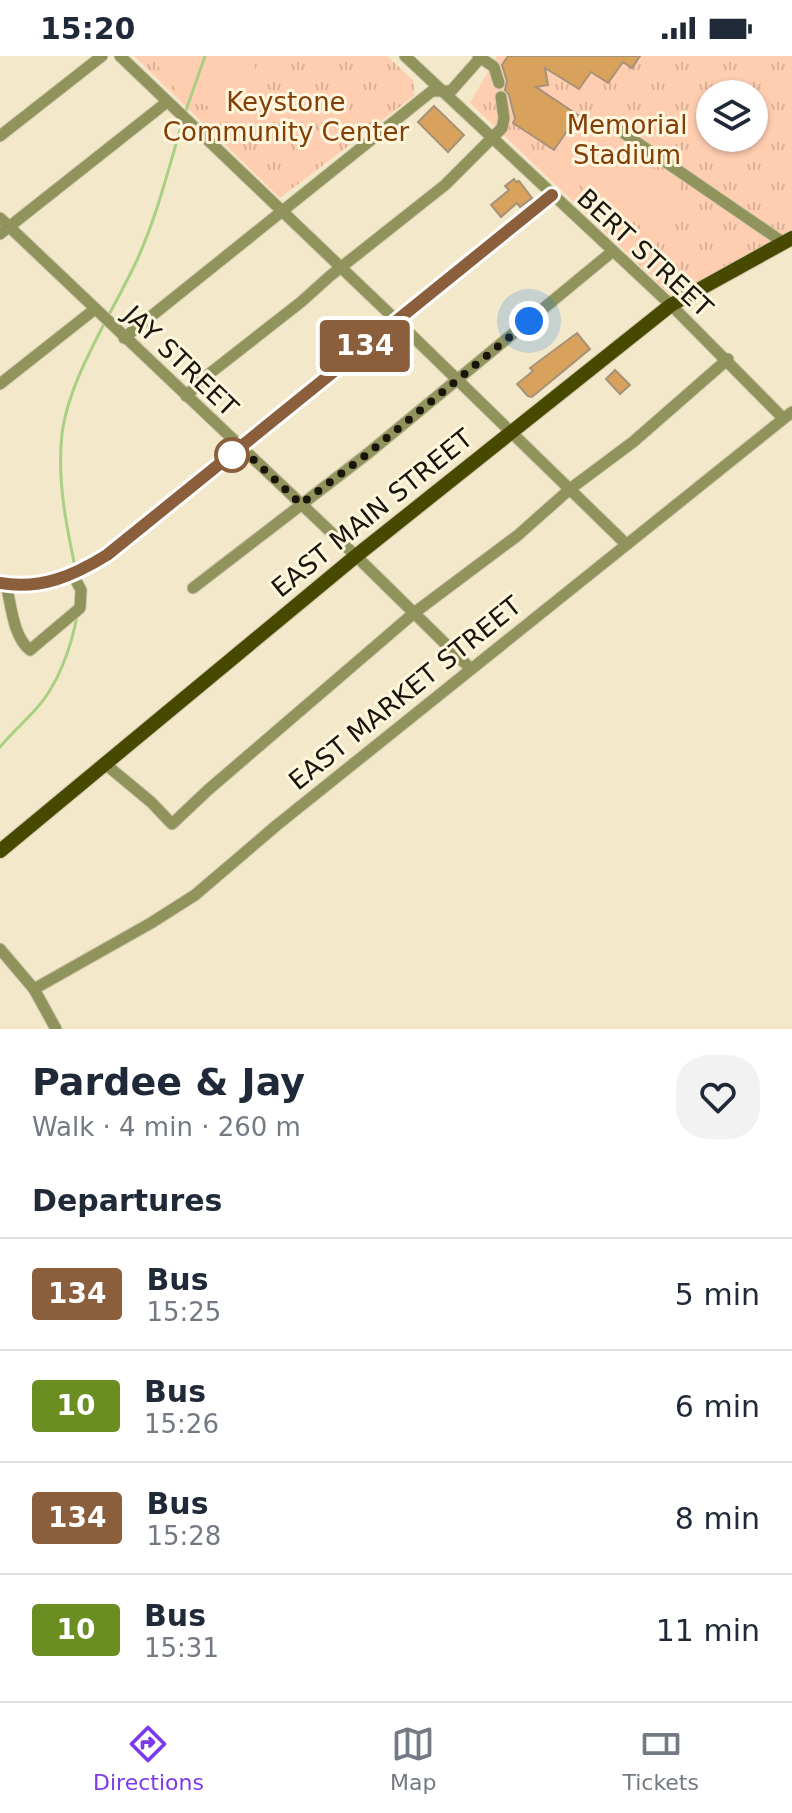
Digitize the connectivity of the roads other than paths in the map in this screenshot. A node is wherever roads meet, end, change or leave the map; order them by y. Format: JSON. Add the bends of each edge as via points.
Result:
{"nodes":[{"id":1,"x":102,"y":56,"type":"edge"},
{"id":2,"x":120,"y":56,"type":"edge"},
{"id":3,"x":405,"y":56,"type":"edge"},
{"id":4,"x":480,"y":57,"type":"edge"},
{"id":5,"x":499,"y":83,"type":"dead end"},
{"id":6,"x":440,"y":91,"type":"junction"},
{"id":7,"x":501,"y":97,"type":"dead end"},
{"id":8,"x":167,"y":102,"type":"junction"},
{"id":9,"x":619,"y":130,"type":"dead end"},
{"id":10,"x":0,"y":136,"type":"edge"},
{"id":11,"x":492,"y":139,"type":"junction"},
{"id":12,"x":552,"y":195,"type":"junction"},
{"id":13,"x":281,"y":210,"type":"junction"},
{"id":14,"x":0,"y":218,"type":"edge"},
{"id":15,"x":5,"y":231,"type":"edge"},
{"id":16,"x":788,"y":240,"type":"edge"},
{"id":17,"x":613,"y":251,"type":"junction"},
{"id":18,"x":342,"y":268,"type":"junction"},
{"id":19,"x":671,"y":305,"type":"junction"},
{"id":20,"x":95,"y":309,"type":"junction"},
{"id":21,"x":397,"y":321,"type":"junction"},
{"id":22,"x":124,"y":338,"type":"junction"},
{"id":23,"x":727,"y":360,"type":"junction"},
{"id":24,"x":457,"y":379,"type":"junction"},
{"id":25,"x":0,"y":384,"type":"edge"},
{"id":26,"x":186,"y":396,"type":"junction"},
{"id":27,"x":788,"y":415,"type":"edge"},
{"id":28,"x":511,"y":431,"type":"junction"},
{"id":29,"x":241,"y":448,"type":"junction"},
{"id":30,"x":570,"y":489,"type":"junction"},
{"id":31,"x":301,"y":504,"type":"junction"},
{"id":32,"x":625,"y":543,"type":"junction"},
{"id":33,"x":356,"y":556,"type":"junction"},
{"id":34,"x":73,"y":575,"type":"junction"},
{"id":35,"x":3,"y":583,"type":"edge"},
{"id":36,"x":193,"y":588,"type":"dead end"},
{"id":37,"x":414,"y":613,"type":"junction"},
{"id":38,"x":471,"y":669,"type":"junction"},
{"id":39,"x":104,"y":763,"type":"junction"},
{"id":40,"x":0,"y":851,"type":"edge"},
{"id":41,"x":0,"y":949,"type":"edge"},
{"id":42,"x":34,"y":989,"type":"junction"},
{"id":43,"x":56,"y":1029,"type":"edge"}],
"edges":[{"from":1,"to":10,"type":"street"},
{"from":2,"to":8,"type":"street"},
{"from":3,"to":6,"type":"street","name":"BERT STREET"},
{"from":4,"to":5,"type":"street","via":[[494,67]]},
{"from":4,"to":6,"type":"street","via":[[451,91]]},
{"from":6,"to":11,"type":"street","name":"BERT STREET"},
{"from":6,"to":13,"type":"street","via":[[432,91]]},
{"from":7,"to":11,"type":"street","via":[[504,123]]},
{"from":8,"to":13,"type":"street"},
{"from":8,"to":15,"type":"street"},
{"from":9,"to":16,"type":"street"},
{"from":11,"to":12,"type":"street","name":"BERT STREET"},
{"from":11,"to":18,"type":"street","via":[[445,185]]},
{"from":12,"to":17,"type":"street","name":"BERT STREET"},
{"from":12,"to":21,"type":"street"},
{"from":13,"to":18,"type":"street"},
{"from":13,"to":22,"type":"street"},
{"from":14,"to":15,"type":"street","name":"JAY STREET"},
{"from":15,"to":20,"type":"street","name":"JAY STREET"},
{"from":16,"to":19,"type":"main road","name":"EAST MAIN STREET"},
{"from":17,"to":19,"type":"street","name":"BERT STREET"},
{"from":17,"to":24,"type":"street"},
{"from":18,"to":21,"type":"street"},
{"from":18,"to":26,"type":"street"},
{"from":19,"to":23,"type":"street","name":"BERT STREET"},
{"from":19,"to":28,"type":"main road","name":"EAST MAIN STREET"},
{"from":20,"to":22,"type":"street","name":"JAY STREET"},
{"from":20,"to":25,"type":"street"},
{"from":21,"to":24,"type":"street"},
{"from":21,"to":29,"type":"street"},
{"from":22,"to":26,"type":"street","name":"JAY STREET"},
{"from":23,"to":27,"type":"street","name":"BERT STREET"},
{"from":23,"to":30,"type":"street"},
{"from":24,"to":28,"type":"street"},
{"from":24,"to":31,"type":"street"},
{"from":26,"to":29,"type":"street","name":"JAY STREET"},
{"from":27,"to":32,"type":"street","name":"EAST MARKET STREET"},
{"from":28,"to":30,"type":"street"},
{"from":28,"to":33,"type":"main road","name":"EAST MAIN STREET"},
{"from":29,"to":31,"type":"street","name":"JAY STREET"},
{"from":29,"to":34,"type":"street","via":[[107,555]]},
{"from":30,"to":32,"type":"street"},
{"from":30,"to":37,"type":"street"},
{"from":31,"to":33,"type":"street","name":"JAY STREET"},
{"from":31,"to":36,"type":"street"},
{"from":32,"to":38,"type":"street","name":"EAST MARKET STREET"},
{"from":33,"to":37,"type":"street","name":"JAY STREET"},
{"from":33,"to":39,"type":"main road","name":"EAST MAIN STREET"},
{"from":34,"to":35,"type":"street","via":[[47,583]]},
{"from":34,"to":35,"type":"street","via":[[81,590],[80,608],[30,650],[19,634]]},
{"from":37,"to":38,"type":"street","name":"JAY STREET"},
{"from":37,"to":39,"type":"street","via":[[172,824]]},
{"from":38,"to":42,"type":"street","name":"EAST MARKET STREET","via":[[195,895]]},
{"from":39,"to":40,"type":"main road","name":"EAST MAIN STREET"},
{"from":41,"to":42,"type":"street"},
{"from":42,"to":43,"type":"street"}]}
